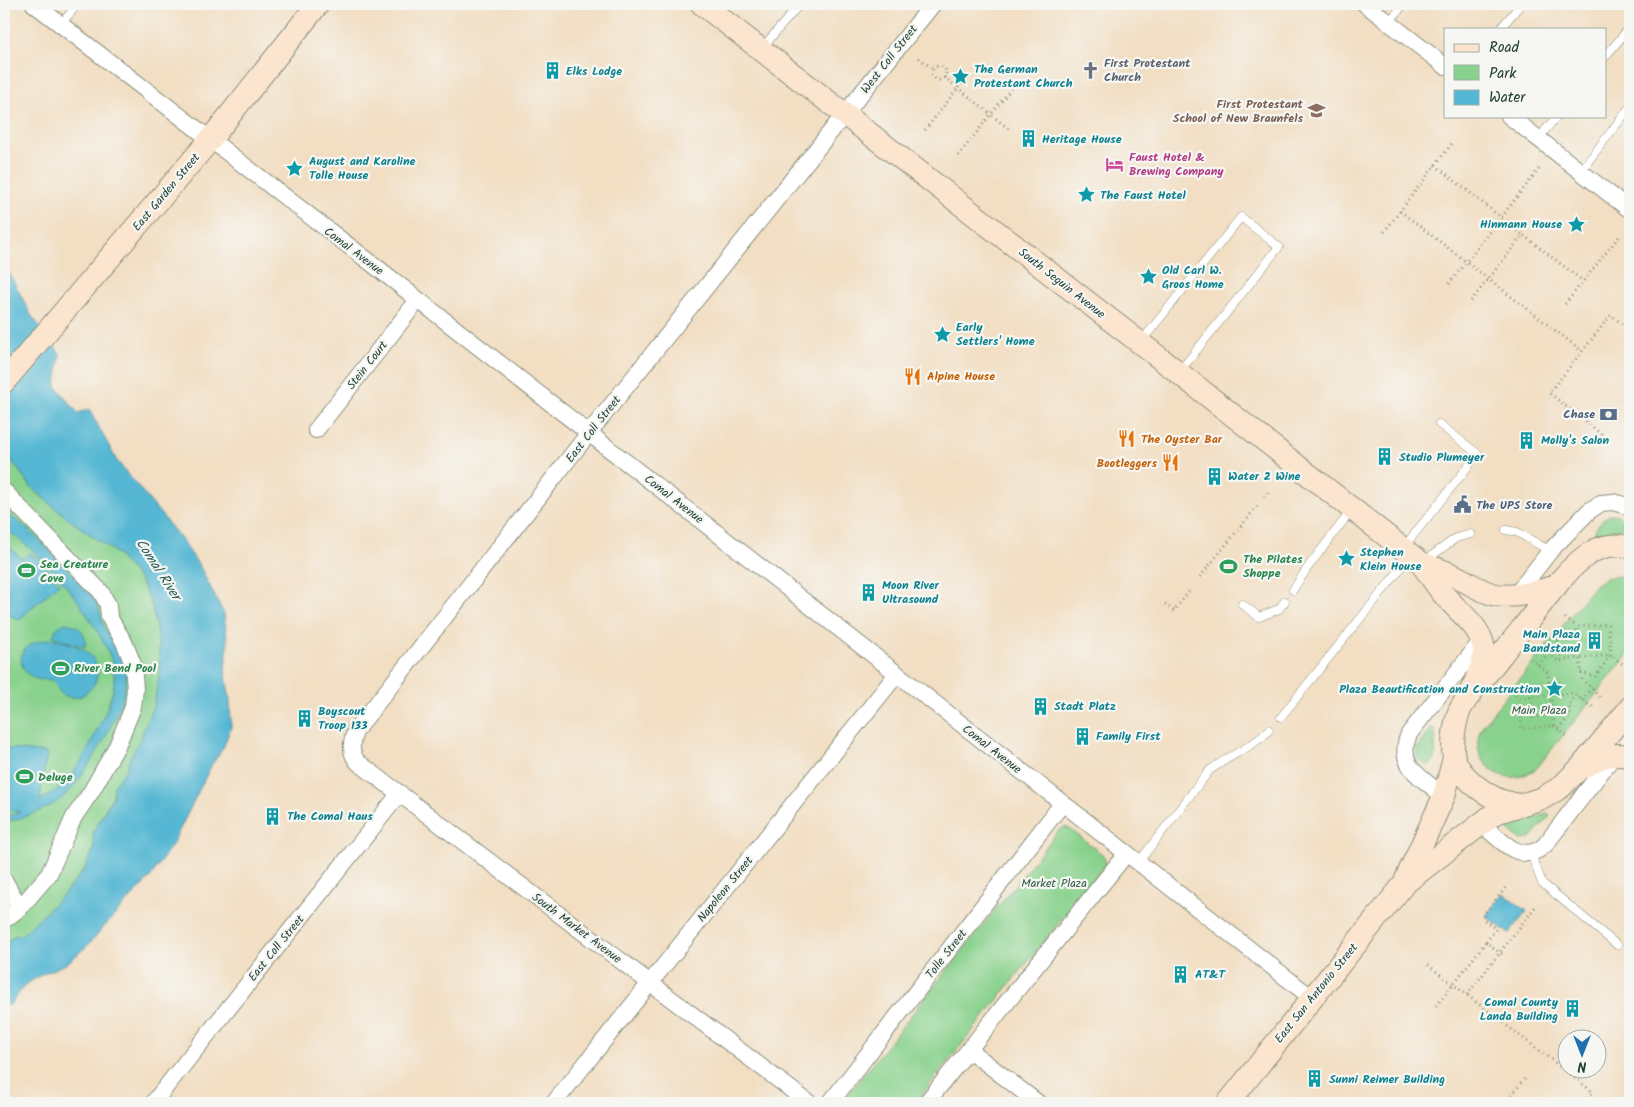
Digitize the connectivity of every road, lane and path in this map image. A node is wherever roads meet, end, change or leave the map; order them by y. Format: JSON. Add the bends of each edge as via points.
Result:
{"nodes":[{"id":1,"x":34,"y":4,"type":"edge"},
{"id":2,"x":78,"y":4,"type":"edge"},
{"id":3,"x":318,"y":4,"type":"edge"},
{"id":4,"x":702,"y":4,"type":"edge"},
{"id":5,"x":800,"y":4,"type":"edge"},
{"id":6,"x":933,"y":4,"type":"edge"},
{"id":7,"x":1365,"y":4,"type":"edge"},
{"id":8,"x":1404,"y":4,"type":"edge"},
{"id":9,"x":1521,"y":4,"type":"edge"},
{"id":10,"x":1389,"y":22,"type":"junction"},
{"id":11,"x":61,"y":24,"type":"junction"},
{"id":12,"x":1630,"y":27,"type":"edge"},
{"id":13,"x":1501,"y":28,"type":"edge"},
{"id":14,"x":761,"y":50,"type":"junction"},
{"id":15,"x":1606,"y":56,"type":"edge"},
{"id":16,"x":919,"y":58,"type":"dead end"},
{"id":17,"x":1444,"y":65,"type":"edge"},
{"id":18,"x":933,"y":69,"type":"junction"},
{"id":19,"x":944,"y":77,"type":"junction"},
{"id":20,"x":965,"y":79,"type":"dead end"},
{"id":21,"x":958,"y":88,"type":"junction"},
{"id":22,"x":1011,"y":89,"type":"dead end"},
{"id":23,"x":1630,"y":107,"type":"edge"},
{"id":24,"x":991,"y":114,"type":"junction"},
{"id":25,"x":845,"y":115,"type":"junction"},
{"id":26,"x":1513,"y":118,"type":"edge"},
{"id":27,"x":1555,"y":118,"type":"edge"},
{"id":28,"x":1009,"y":129,"type":"dead end"},
{"id":29,"x":924,"y":130,"type":"dead end"},
{"id":30,"x":1538,"y":138,"type":"junction"},
{"id":31,"x":210,"y":140,"type":"junction"},
{"id":32,"x":1452,"y":142,"type":"dead end"},
{"id":33,"x":958,"y":156,"type":"dead end"},
{"id":34,"x":1435,"y":165,"type":"junction"},
{"id":35,"x":1539,"y":169,"type":"dead end"},
{"id":36,"x":1580,"y":172,"type":"junction"},
{"id":37,"x":1630,"y":210,"type":"edge"},
{"id":38,"x":1400,"y":211,"type":"junction"},
{"id":39,"x":1501,"y":218,"type":"junction"},
{"id":40,"x":1384,"y":232,"type":"dead end"},
{"id":41,"x":1621,"y":234,"type":"dead end"},
{"id":42,"x":1523,"y":235,"type":"junction"},
{"id":43,"x":1466,"y":262,"type":"junction"},
{"id":44,"x":1488,"y":279,"type":"junction"},
{"id":45,"x":1583,"y":281,"type":"junction"},
{"id":46,"x":1449,"y":284,"type":"dead end"},
{"id":47,"x":418,"y":300,"type":"junction"},
{"id":48,"x":1471,"y":301,"type":"dead end"},
{"id":49,"x":1565,"y":304,"type":"dead end"},
{"id":50,"x":1630,"y":319,"type":"edge"},
{"id":51,"x":1140,"y":343,"type":"junction"},
{"id":52,"x":1582,"y":351,"type":"junction"},
{"id":53,"x":1179,"y":373,"type":"junction"},
{"id":54,"x":6,"y":379,"type":"edge"},
{"id":55,"x":1439,"y":424,"type":"dead end"},
{"id":56,"x":316,"y":430,"type":"dead end"},
{"id":57,"x":589,"y":434,"type":"junction"},
{"id":58,"x":1600,"y":442,"type":"dead end"},
{"id":59,"x":1270,"y":490,"type":"dead end"},
{"id":60,"x":4,"y":491,"type":"edge"},
{"id":61,"x":1264,"y":497,"type":"dead end"},
{"id":62,"x":1258,"y":505,"type":"dead end"},
{"id":63,"x":1630,"y":509,"type":"edge"},
{"id":64,"x":1352,"y":510,"type":"junction"},
{"id":65,"x":1506,"y":530,"type":"dead end"},
{"id":66,"x":1471,"y":534,"type":"dead end"},
{"id":67,"x":1628,"y":545,"type":"edge"},
{"id":68,"x":1550,"y":551,"type":"junction"},
{"id":69,"x":1412,"y":556,"type":"junction"},
{"id":70,"x":1200,"y":577,"type":"dead end"},
{"id":71,"x":1556,"y":586,"type":"junction"},
{"id":72,"x":1190,"y":590,"type":"dead end"},
{"id":73,"x":1293,"y":590,"type":"dead end"},
{"id":74,"x":1515,"y":596,"type":"junction"},
{"id":75,"x":1285,"y":601,"type":"dead end"},
{"id":76,"x":1165,"y":604,"type":"dead end"},
{"id":77,"x":1242,"y":604,"type":"dead end"},
{"id":78,"x":1565,"y":618,"type":"dead end"},
{"id":79,"x":1576,"y":627,"type":"junction"},
{"id":80,"x":1553,"y":632,"type":"dead end"},
{"id":81,"x":1482,"y":640,"type":"junction"},
{"id":82,"x":1541,"y":647,"type":"dead end"},
{"id":83,"x":1548,"y":653,"type":"junction"},
{"id":84,"x":1611,"y":655,"type":"junction"},
{"id":85,"x":1580,"y":658,"type":"junction"},
{"id":86,"x":1531,"y":659,"type":"dead end"},
{"id":87,"x":1561,"y":660,"type":"junction"},
{"id":88,"x":1538,"y":665,"type":"junction"},
{"id":89,"x":1625,"y":666,"type":"dead end"},
{"id":90,"x":1581,"y":672,"type":"junction"},
{"id":91,"x":897,"y":674,"type":"junction"},
{"id":92,"x":1592,"y":688,"type":"junction"},
{"id":93,"x":1507,"y":689,"type":"dead end"},
{"id":94,"x":1550,"y":695,"type":"junction"},
{"id":95,"x":1575,"y":695,"type":"junction"},
{"id":96,"x":1469,"y":696,"type":"junction"},
{"id":97,"x":1531,"y":697,"type":"junction"},
{"id":98,"x":1519,"y":698,"type":"junction"},
{"id":99,"x":1600,"y":698,"type":"dead end"},
{"id":100,"x":1582,"y":700,"type":"junction"},
{"id":101,"x":1593,"y":707,"type":"dead end"},
{"id":102,"x":1630,"y":708,"type":"edge"},
{"id":103,"x":1552,"y":715,"type":"junction"},
{"id":104,"x":1280,"y":716,"type":"dead end"},
{"id":105,"x":1554,"y":726,"type":"junction"},
{"id":106,"x":1558,"y":729,"type":"junction"},
{"id":107,"x":1269,"y":730,"type":"dead end"},
{"id":108,"x":1568,"y":737,"type":"dead end"},
{"id":109,"x":352,"y":748,"type":"joint"},
{"id":110,"x":1622,"y":755,"type":"edge"},
{"id":111,"x":1454,"y":758,"type":"junction"},
{"id":112,"x":1580,"y":768,"type":"junction"},
{"id":113,"x":400,"y":793,"type":"junction"},
{"id":114,"x":1444,"y":796,"type":"junction"},
{"id":115,"x":1062,"y":804,"type":"junction"},
{"id":116,"x":1519,"y":805,"type":"junction"},
{"id":117,"x":1481,"y":823,"type":"junction"},
{"id":118,"x":1531,"y":854,"type":"junction"},
{"id":119,"x":1132,"y":858,"type":"junction"},
{"id":120,"x":4,"y":880,"type":"edge"},
{"id":121,"x":1405,"y":882,"type":"junction"},
{"id":122,"x":1507,"y":886,"type":"dead end"},
{"id":123,"x":1536,"y":906,"type":"dead end"},
{"id":124,"x":20,"y":908,"type":"junction"},
{"id":125,"x":4,"y":920,"type":"edge"},
{"id":126,"x":1486,"y":942,"type":"junction"},
{"id":127,"x":1617,"y":944,"type":"dead end"},
{"id":128,"x":1502,"y":954,"type":"junction"},
{"id":129,"x":1428,"y":965,"type":"dead end"},
{"id":130,"x":650,"y":983,"type":"junction"},
{"id":131,"x":1453,"y":984,"type":"junction"},
{"id":132,"x":1467,"y":995,"type":"junction"},
{"id":133,"x":1312,"y":998,"type":"junction"},
{"id":134,"x":1436,"y":1006,"type":"dead end"},
{"id":135,"x":969,"y":1050,"type":"junction"},
{"id":136,"x":1526,"y":1076,"type":"dead end"},
{"id":137,"x":153,"y":1103,"type":"edge"},
{"id":138,"x":554,"y":1103,"type":"edge"},
{"id":139,"x":809,"y":1103,"type":"edge"},
{"id":140,"x":830,"y":1103,"type":"edge"},
{"id":141,"x":926,"y":1103,"type":"edge"},
{"id":142,"x":1038,"y":1103,"type":"edge"},
{"id":143,"x":1228,"y":1103,"type":"edge"},
{"id":144,"x":1505,"y":1103,"type":"edge"},
{"id":145,"x":1585,"y":1103,"type":"edge"}],
"edges":[{"from":1,"to":11,"type":"street","name":"Comal Avenue"},
{"from":2,"to":11,"type":"lane"},
{"from":3,"to":31,"type":"main road","name":"East Garden Street"},
{"from":4,"to":14,"type":"main road","name":"South Seguin Avenue"},
{"from":5,"to":14,"type":"lane"},
{"from":6,"to":25,"type":"street","name":"West Coll Street"},
{"from":7,"to":10,"type":"street"},
{"from":8,"to":10,"type":"lane"},
{"from":9,"to":13,"type":"lane"},
{"from":10,"to":17,"type":"street"},
{"from":11,"to":31,"type":"street","name":"Comal Avenue"},
{"from":12,"to":15,"type":"lane"},
{"from":14,"to":25,"type":"main road","name":"South Seguin Avenue"},
{"from":16,"to":18,"type":"path"},
{"from":18,"to":19,"type":"path","via":[[934,78]]},
{"from":18,"to":19,"type":"path","via":[[943,68]]},
{"from":19,"to":21,"type":"path"},
{"from":20,"to":21,"type":"path"},
{"from":21,"to":24,"type":"path"},
{"from":21,"to":29,"type":"path"},
{"from":22,"to":24,"type":"path"},
{"from":23,"to":36,"type":"lane"},
{"from":24,"to":28,"type":"path"},
{"from":24,"to":33,"type":"path"},
{"from":25,"to":51,"type":"main road","name":"South Seguin Avenue"},
{"from":25,"to":57,"type":"street","name":"East Coll Street"},
{"from":26,"to":30,"type":"street"},
{"from":27,"to":30,"type":"lane"},
{"from":30,"to":36,"type":"street"},
{"from":31,"to":47,"type":"street","name":"Comal Avenue"},
{"from":31,"to":54,"type":"main road","name":"East Garden Street"},
{"from":32,"to":34,"type":"path"},
{"from":34,"to":38,"type":"path"},
{"from":34,"to":39,"type":"path"},
{"from":35,"to":39,"type":"path"},
{"from":36,"to":37,"type":"street"},
{"from":38,"to":40,"type":"path"},
{"from":38,"to":43,"type":"path"},
{"from":39,"to":42,"type":"path"},
{"from":39,"to":43,"type":"path"},
{"from":41,"to":45,"type":"path"},
{"from":42,"to":44,"type":"path"},
{"from":42,"to":45,"type":"path"},
{"from":43,"to":44,"type":"path"},
{"from":43,"to":46,"type":"path"},
{"from":44,"to":48,"type":"path"},
{"from":44,"to":52,"type":"path"},
{"from":45,"to":49,"type":"path"},
{"from":47,"to":56,"type":"street","name":"Stein Court"},
{"from":47,"to":57,"type":"street","name":"Comal Avenue"},
{"from":50,"to":52,"type":"path","via":[[1624,326],[1611,315]]},
{"from":51,"to":53,"type":"main road","name":"South Seguin Avenue"},
{"from":51,"to":53,"type":"lane","via":[[1241,217],[1279,247]]},
{"from":52,"to":58,"type":"path","via":[[1549,392],[1604,436]]},
{"from":53,"to":64,"type":"main road","name":"South Seguin Avenue"},
{"from":55,"to":69,"type":"lane","via":[[1478,454]]},
{"from":57,"to":91,"type":"street","name":"Comal Avenue"},
{"from":57,"to":109,"type":"street","name":"East Coll Street","via":[[356,730]]},
{"from":59,"to":61,"type":"path"},
{"from":60,"to":124,"type":"street","via":[[100,592],[133,664],[135,689],[133,707],[117,746],[74,817],[49,874]]},
{"from":62,"to":70,"type":"path"},
{"from":63,"to":68,"type":"street","via":[[1612,502],[1601,503]]},
{"from":64,"to":69,"type":"main road","name":"South Seguin Avenue"},
{"from":64,"to":73,"type":"lane"},
{"from":65,"to":68,"type":"lane","via":[[1517,532]]},
{"from":66,"to":69,"type":"lane"},
{"from":67,"to":71,"type":"main road","via":[[1603,547],[1589,554]]},
{"from":68,"to":74,"type":"street"},
{"from":69,"to":74,"type":"main road","name":"South Seguin Avenue","via":[[1483,591]]},
{"from":69,"to":81,"type":"main road","name":"South Seguin Avenue","via":[[1444,596],[1464,614]]},
{"from":69,"to":104,"type":"lane"},
{"from":71,"to":74,"type":"main road","name":"South Seguin Avenue"},
{"from":71,"to":96,"type":"main road"},
{"from":72,"to":76,"type":"path","via":[[1174,611]]},
{"from":75,"to":77,"type":"lane","via":[[1279,609],[1259,617]]},
{"from":78,"to":79,"type":"path"},
{"from":79,"to":84,"type":"path","via":[[1608,624]]},
{"from":79,"to":85,"type":"path"},
{"from":80,"to":87,"type":"path","via":[[1560,644]]},
{"from":81,"to":96,"type":"main road","via":[[1482,666]]},
{"from":81,"to":114,"type":"street","via":[[1406,741],[1404,755],[1411,768]]},
{"from":82,"to":83,"type":"path"},
{"from":83,"to":87,"type":"path"},
{"from":83,"to":88,"type":"path"},
{"from":84,"to":85,"type":"path"},
{"from":84,"to":89,"type":"path"},
{"from":84,"to":90,"type":"path","via":[[1595,678]]},
{"from":85,"to":87,"type":"path"},
{"from":85,"to":90,"type":"path"},
{"from":86,"to":88,"type":"path"},
{"from":88,"to":94,"type":"path","via":[[1548,673]]},
{"from":90,"to":92,"type":"path","via":[[1582,680]]},
{"from":91,"to":115,"type":"street","name":"Comal Avenue"},
{"from":91,"to":130,"type":"street","name":"Napoleon Street"},
{"from":92,"to":99,"type":"path"},
{"from":92,"to":100,"type":"path"},
{"from":93,"to":98,"type":"path"},
{"from":94,"to":95,"type":"path","via":[[1572,692]]},
{"from":94,"to":97,"type":"path"},
{"from":94,"to":103,"type":"path"},
{"from":95,"to":100,"type":"path"},
{"from":95,"to":106,"type":"path","via":[[1569,705],[1570,716]]},
{"from":96,"to":111,"type":"main road","via":[[1459,712],[1454,732]]},
{"from":97,"to":98,"type":"path"},
{"from":97,"to":103,"type":"path","via":[[1533,717]]},
{"from":98,"to":105,"type":"path","via":[[1522,729]]},
{"from":100,"to":101,"type":"path"},
{"from":102,"to":112,"type":"main road"},
{"from":103,"to":105,"type":"path"},
{"from":105,"to":106,"type":"path"},
{"from":106,"to":108,"type":"path"},
{"from":107,"to":119,"type":"lane","via":[[1209,771]]},
{"from":109,"to":113,"type":"street","name":"South Market Avenue","via":[[355,759]]},
{"from":110,"to":112,"type":"main road","via":[[1601,757]]},
{"from":110,"to":118,"type":"street","via":[[1545,845]]},
{"from":111,"to":114,"type":"main road","name":"East San Antonio Street"},
{"from":111,"to":116,"type":"main road","via":[[1471,783],[1498,799]]},
{"from":112,"to":116,"type":"main road","via":[[1561,787],[1543,798]]},
{"from":113,"to":130,"type":"street","name":"South Market Avenue"},
{"from":113,"to":137,"type":"street","name":"East Coll Street"},
{"from":114,"to":121,"type":"main road","name":"East San Antonio Street"},
{"from":115,"to":119,"type":"street","name":"Comal Avenue"},
{"from":115,"to":140,"type":"street","name":"Tolle Street"},
{"from":116,"to":117,"type":"main road","name":"East San Antonio Street","via":[[1495,813]]},
{"from":117,"to":118,"type":"street","via":[[1508,846]]},
{"from":117,"to":121,"type":"main road","name":"East San Antonio Street"},
{"from":118,"to":127,"type":"lane","via":[[1542,883]]},
{"from":119,"to":133,"type":"street","name":"Comal Avenue"},
{"from":119,"to":135,"type":"street"},
{"from":120,"to":124,"type":"street"},
{"from":121,"to":133,"type":"main road","name":"East San Antonio Street"},
{"from":122,"to":126,"type":"path","via":[[1484,914],[1484,920],[1496,929]]},
{"from":123,"to":128,"type":"path"},
{"from":124,"to":125,"type":"street"},
{"from":126,"to":128,"type":"path"},
{"from":126,"to":131,"type":"path"},
{"from":128,"to":132,"type":"path"},
{"from":129,"to":131,"type":"path"},
{"from":130,"to":138,"type":"street","name":"Napoleon Street"},
{"from":130,"to":139,"type":"street","name":"South Market Avenue"},
{"from":131,"to":132,"type":"path"},
{"from":131,"to":134,"type":"path"},
{"from":132,"to":145,"type":"path","via":[[1593,1092]]},
{"from":133,"to":143,"type":"main road","name":"East San Antonio Street"},
{"from":135,"to":141,"type":"street"},
{"from":135,"to":142,"type":"street"},
{"from":136,"to":144,"type":"path"}]}
